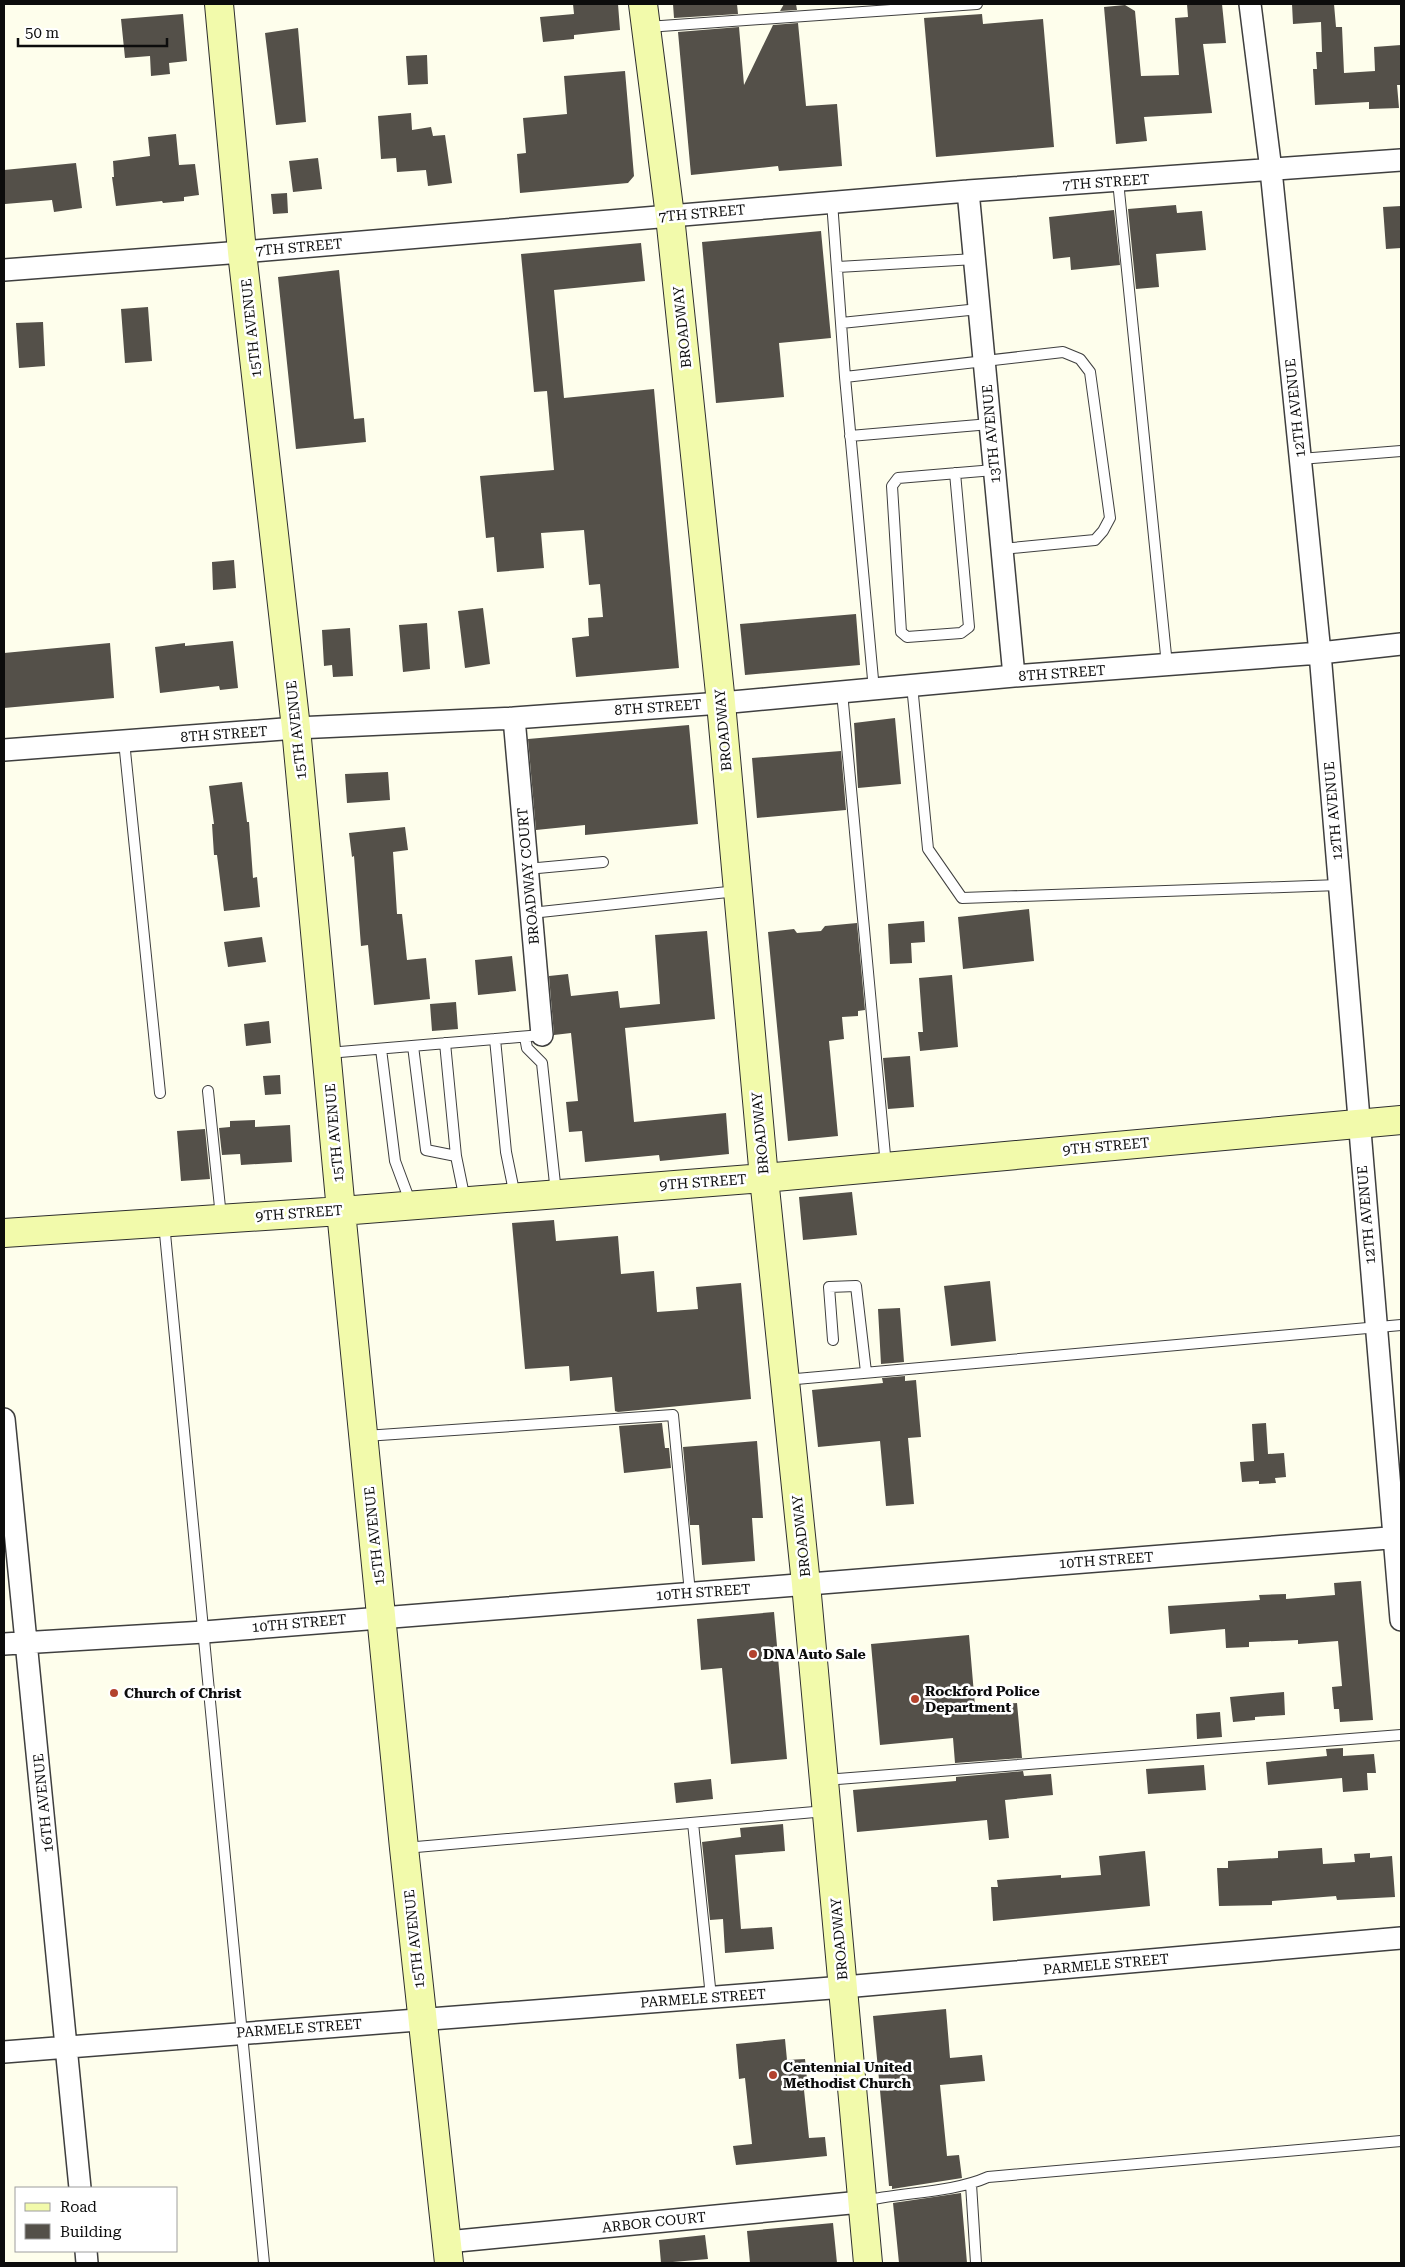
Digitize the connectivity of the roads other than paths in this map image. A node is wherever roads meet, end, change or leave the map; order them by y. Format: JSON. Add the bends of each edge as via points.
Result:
{"nodes":[{"id":1,"x":218,"y":4,"type":"edge"},
{"id":2,"x":976,"y":4,"type":"edge"},
{"id":3,"x":1250,"y":4,"type":"edge"},
{"id":4,"x":644,"y":15,"type":"edge"},
{"id":5,"x":1401,"y":160,"type":"edge"},
{"id":6,"x":1271,"y":170,"type":"junction"},
{"id":7,"x":1118,"y":181,"type":"junction"},
{"id":8,"x":968,"y":191,"type":"junction"},
{"id":9,"x":832,"y":202,"type":"junction"},
{"id":10,"x":670,"y":216,"type":"junction"},
{"id":11,"x":242,"y":252,"type":"junction"},
{"id":12,"x":975,"y":259,"type":"junction"},
{"id":13,"x":838,"y":267,"type":"junction"},
{"id":14,"x":4,"y":270,"type":"edge"},
{"id":15,"x":979,"y":310,"type":"junction"},
{"id":16,"x":841,"y":323,"type":"junction"},
{"id":17,"x":984,"y":361,"type":"junction"},
{"id":18,"x":845,"y":377,"type":"junction"},
{"id":19,"x":990,"y":424,"type":"junction"},
{"id":20,"x":850,"y":436,"type":"junction"},
{"id":21,"x":1401,"y":451,"type":"edge"},
{"id":22,"x":1300,"y":459,"type":"junction"},
{"id":23,"x":994,"y":470,"type":"junction"},
{"id":24,"x":955,"y":473,"type":"junction"},
{"id":25,"x":1002,"y":549,"type":"junction"},
{"id":26,"x":1401,"y":644,"type":"edge"},
{"id":27,"x":1320,"y":653,"type":"junction"},
{"id":28,"x":1167,"y":665,"type":"junction"},
{"id":29,"x":1014,"y":676,"type":"junction"},
{"id":30,"x":912,"y":685,"type":"junction"},
{"id":31,"x":874,"y":690,"type":"junction"},
{"id":32,"x":842,"y":692,"type":"junction"},
{"id":33,"x":721,"y":703,"type":"junction"},
{"id":34,"x":514,"y":718,"type":"junction"},
{"id":35,"x":296,"y":728,"type":"junction"},
{"id":36,"x":124,"y":741,"type":"junction"},
{"id":37,"x":4,"y":750,"type":"edge"},
{"id":38,"x":603,"y":862,"type":"dead end"},
{"id":39,"x":527,"y":869,"type":"junction"},
{"id":40,"x":1339,"y":885,"type":"junction"},
{"id":41,"x":738,"y":891,"type":"junction"},
{"id":42,"x":531,"y":914,"type":"junction"},
{"id":43,"x":533,"y":1036,"type":"junction"},
{"id":44,"x":495,"y":1039,"type":"junction"},
{"id":45,"x":446,"y":1043,"type":"junction"},
{"id":46,"x":413,"y":1046,"type":"junction"},
{"id":47,"x":381,"y":1049,"type":"junction"},
{"id":48,"x":327,"y":1054,"type":"junction"},
{"id":49,"x":208,"y":1091,"type":"dead end"},
{"id":50,"x":160,"y":1093,"type":"dead end"},
{"id":51,"x":1401,"y":1120,"type":"edge"},
{"id":52,"x":1358,"y":1123,"type":"junction"},
{"id":53,"x":456,"y":1156,"type":"junction"},
{"id":54,"x":886,"y":1166,"type":"junction"},
{"id":55,"x":764,"y":1178,"type":"junction"},
{"id":56,"x":556,"y":1194,"type":"junction"},
{"id":57,"x":516,"y":1197,"type":"junction"},
{"id":58,"x":465,"y":1201,"type":"junction"},
{"id":59,"x":411,"y":1205,"type":"junction"},
{"id":60,"x":341,"y":1211,"type":"junction"},
{"id":61,"x":222,"y":1218,"type":"junction"},
{"id":62,"x":164,"y":1222,"type":"junction"},
{"id":63,"x":4,"y":1233,"type":"edge"},
{"id":64,"x":1401,"y":1325,"type":"edge"},
{"id":65,"x":1376,"y":1327,"type":"junction"},
{"id":66,"x":833,"y":1340,"type":"dead end"},
{"id":67,"x":866,"y":1372,"type":"junction"},
{"id":68,"x":785,"y":1380,"type":"junction"},
{"id":69,"x":4,"y":1419,"type":"edge"},
{"id":70,"x":364,"y":1436,"type":"junction"},
{"id":71,"x":1398,"y":1538,"type":"edge"},
{"id":72,"x":806,"y":1584,"type":"junction"},
{"id":73,"x":690,"y":1593,"type":"junction"},
{"id":74,"x":382,"y":1616,"type":"junction"},
{"id":75,"x":1401,"y":1620,"type":"edge"},
{"id":76,"x":204,"y":1632,"type":"junction"},
{"id":77,"x":27,"y":1642,"type":"junction"},
{"id":78,"x":4,"y":1644,"type":"edge"},
{"id":79,"x":1401,"y":1735,"type":"edge"},
{"id":80,"x":825,"y":1780,"type":"junction"},
{"id":81,"x":827,"y":1811,"type":"junction"},
{"id":82,"x":693,"y":1823,"type":"junction"},
{"id":83,"x":404,"y":1848,"type":"junction"},
{"id":84,"x":1401,"y":1938,"type":"edge"},
{"id":85,"x":844,"y":1987,"type":"junction"},
{"id":86,"x":711,"y":1997,"type":"junction"},
{"id":87,"x":423,"y":2019,"type":"junction"},
{"id":88,"x":242,"y":2032,"type":"junction"},
{"id":89,"x":67,"y":2045,"type":"junction"},
{"id":90,"x":4,"y":2052,"type":"edge"},
{"id":91,"x":1401,"y":2141,"type":"edge"},
{"id":92,"x":971,"y":2184,"type":"junction"},
{"id":93,"x":80,"y":2187,"type":"edge"},
{"id":94,"x":862,"y":2202,"type":"junction"},
{"id":95,"x":448,"y":2253,"type":"edge"},
{"id":96,"x":264,"y":2263,"type":"edge"},
{"id":97,"x":868,"y":2263,"type":"edge"},
{"id":98,"x":976,"y":2263,"type":"edge"}],
"edges":[{"from":1,"to":11,"type":"street","name":"15TH AVENUE"},
{"from":2,"to":4,"type":"lane"},
{"from":3,"to":6,"type":"street","name":"12TH AVENUE"},
{"from":4,"to":10,"type":"street","name":"BROADWAY"},
{"from":5,"to":6,"type":"street","name":"7TH STREET"},
{"from":6,"to":7,"type":"street","name":"7TH STREET"},
{"from":6,"to":22,"type":"street","name":"12TH AVENUE"},
{"from":7,"to":8,"type":"street","name":"7TH STREET"},
{"from":7,"to":28,"type":"lane"},
{"from":8,"to":9,"type":"street","name":"7TH STREET"},
{"from":8,"to":12,"type":"street","name":"13TH AVENUE"},
{"from":9,"to":10,"type":"street","name":"7TH STREET"},
{"from":9,"to":13,"type":"lane"},
{"from":10,"to":11,"type":"street","name":"7TH STREET"},
{"from":10,"to":33,"type":"street","name":"BROADWAY"},
{"from":11,"to":14,"type":"street","name":"7TH STREET"},
{"from":11,"to":35,"type":"street","name":"15TH AVENUE"},
{"from":12,"to":13,"type":"lane"},
{"from":12,"to":15,"type":"street","name":"13TH AVENUE"},
{"from":13,"to":16,"type":"lane"},
{"from":15,"to":16,"type":"lane"},
{"from":15,"to":17,"type":"street","name":"13TH AVENUE"},
{"from":16,"to":18,"type":"lane"},
{"from":17,"to":18,"type":"lane"},
{"from":17,"to":19,"type":"street","name":"13TH AVENUE"},
{"from":17,"to":25,"type":"lane","via":[[1063,352],[1080,359],[1090,372],[1110,518],[1095,540]]},
{"from":18,"to":20,"type":"lane"},
{"from":19,"to":20,"type":"lane"},
{"from":19,"to":23,"type":"street","name":"13TH AVENUE"},
{"from":20,"to":31,"type":"lane"},
{"from":21,"to":22,"type":"lane"},
{"from":22,"to":27,"type":"street","name":"12TH AVENUE"},
{"from":23,"to":24,"type":"lane"},
{"from":23,"to":25,"type":"street","name":"13TH AVENUE"},
{"from":24,"to":24,"type":"lane","via":[[898,478],[892,486],[902,632],[908,637],[961,633],[969,627]]},
{"from":25,"to":29,"type":"street","name":"13TH AVENUE"},
{"from":26,"to":27,"type":"street","name":"8TH STREET"},
{"from":27,"to":28,"type":"street","name":"8TH STREET"},
{"from":27,"to":40,"type":"street","name":"12TH AVENUE"},
{"from":28,"to":29,"type":"street","name":"8TH STREET"},
{"from":29,"to":30,"type":"street","name":"8TH STREET"},
{"from":30,"to":31,"type":"street","name":"8TH STREET"},
{"from":30,"to":40,"type":"lane","via":[[928,848],[962,898]]},
{"from":31,"to":32,"type":"street","name":"8TH STREET"},
{"from":32,"to":33,"type":"street","name":"8TH STREET"},
{"from":32,"to":54,"type":"lane"},
{"from":33,"to":34,"type":"street","name":"8TH STREET"},
{"from":33,"to":41,"type":"street","name":"BROADWAY"},
{"from":34,"to":35,"type":"street","name":"8TH STREET"},
{"from":34,"to":39,"type":"street","name":"BROADWAY COURT"},
{"from":35,"to":36,"type":"street","name":"8TH STREET"},
{"from":35,"to":48,"type":"street","name":"15TH AVENUE"},
{"from":36,"to":37,"type":"street","name":"8TH STREET"},
{"from":36,"to":50,"type":"lane"},
{"from":38,"to":39,"type":"lane"},
{"from":39,"to":42,"type":"street","name":"BROADWAY COURT"},
{"from":40,"to":52,"type":"street","name":"12TH AVENUE"},
{"from":41,"to":42,"type":"lane"},
{"from":41,"to":55,"type":"street","name":"BROADWAY"},
{"from":42,"to":43,"type":"street","name":"BROADWAY COURT"},
{"from":43,"to":44,"type":"lane"},
{"from":43,"to":56,"type":"lane","via":[[527,1048],[542,1063]]},
{"from":44,"to":45,"type":"lane"},
{"from":44,"to":57,"type":"lane","via":[[506,1152]]},
{"from":45,"to":46,"type":"lane"},
{"from":45,"to":53,"type":"lane"},
{"from":46,"to":47,"type":"lane"},
{"from":46,"to":53,"type":"lane","via":[[426,1150]]},
{"from":47,"to":48,"type":"lane"},
{"from":47,"to":59,"type":"lane","via":[[395,1161]]},
{"from":48,"to":60,"type":"street","name":"15TH AVENUE"},
{"from":49,"to":61,"type":"lane"},
{"from":51,"to":52,"type":"street","name":"9TH STREET"},
{"from":52,"to":54,"type":"street","name":"9TH STREET"},
{"from":52,"to":65,"type":"street","name":"12TH AVENUE"},
{"from":53,"to":58,"type":"lane"},
{"from":54,"to":55,"type":"street","name":"9TH STREET"},
{"from":55,"to":56,"type":"street","name":"9TH STREET"},
{"from":55,"to":68,"type":"street","name":"BROADWAY"},
{"from":56,"to":57,"type":"street","name":"9TH STREET"},
{"from":57,"to":58,"type":"street","name":"9TH STREET"},
{"from":58,"to":59,"type":"street","name":"9TH STREET"},
{"from":59,"to":60,"type":"street","name":"9TH STREET"},
{"from":60,"to":61,"type":"street","name":"9TH STREET"},
{"from":60,"to":70,"type":"street","name":"15TH AVENUE"},
{"from":61,"to":62,"type":"street","name":"9TH STREET"},
{"from":62,"to":63,"type":"street","name":"9TH STREET"},
{"from":62,"to":76,"type":"lane"},
{"from":64,"to":65,"type":"lane"},
{"from":65,"to":67,"type":"lane"},
{"from":65,"to":71,"type":"street","name":"12TH AVENUE"},
{"from":66,"to":67,"type":"lane","via":[[829,1287],[856,1286]]},
{"from":67,"to":68,"type":"lane"},
{"from":68,"to":72,"type":"street","name":"BROADWAY"},
{"from":69,"to":77,"type":"street","name":"16TH AVENUE"},
{"from":70,"to":73,"type":"lane","via":[[673,1415]]},
{"from":70,"to":74,"type":"street","name":"15TH AVENUE"},
{"from":71,"to":72,"type":"street","name":"10TH STREET"},
{"from":71,"to":75,"type":"street","name":"12TH AVENUE"},
{"from":72,"to":73,"type":"street","name":"10TH STREET"},
{"from":72,"to":80,"type":"street","name":"BROADWAY"},
{"from":73,"to":74,"type":"street","name":"10TH STREET"},
{"from":74,"to":76,"type":"street","name":"10TH STREET"},
{"from":74,"to":83,"type":"street","name":"15TH AVENUE"},
{"from":76,"to":77,"type":"street","name":"10TH STREET"},
{"from":76,"to":88,"type":"lane"},
{"from":77,"to":78,"type":"street","name":"10TH STREET"},
{"from":77,"to":89,"type":"street","name":"16TH AVENUE"},
{"from":79,"to":80,"type":"lane"},
{"from":80,"to":81,"type":"street","name":"BROADWAY"},
{"from":81,"to":82,"type":"lane"},
{"from":81,"to":85,"type":"street","name":"BROADWAY"},
{"from":82,"to":83,"type":"lane"},
{"from":82,"to":86,"type":"lane"},
{"from":83,"to":87,"type":"street","name":"15TH AVENUE"},
{"from":84,"to":85,"type":"street","name":"PARMELE STREET"},
{"from":85,"to":86,"type":"street","name":"PARMELE STREET"},
{"from":85,"to":94,"type":"street","name":"BROADWAY"},
{"from":86,"to":87,"type":"street","name":"PARMELE STREET"},
{"from":87,"to":88,"type":"street","name":"PARMELE STREET"},
{"from":87,"to":95,"type":"street","name":"15TH AVENUE"},
{"from":88,"to":89,"type":"street","name":"PARMELE STREET"},
{"from":88,"to":96,"type":"lane"},
{"from":89,"to":90,"type":"street","name":"PARMELE STREET"},
{"from":89,"to":93,"type":"street","name":"16TH AVENUE"},
{"from":91,"to":92,"type":"lane","via":[[988,2177]]},
{"from":92,"to":94,"type":"lane"},
{"from":92,"to":98,"type":"lane"},
{"from":94,"to":95,"type":"street","name":"ARBOR COURT"},
{"from":94,"to":97,"type":"street","name":"BROADWAY"}]}
